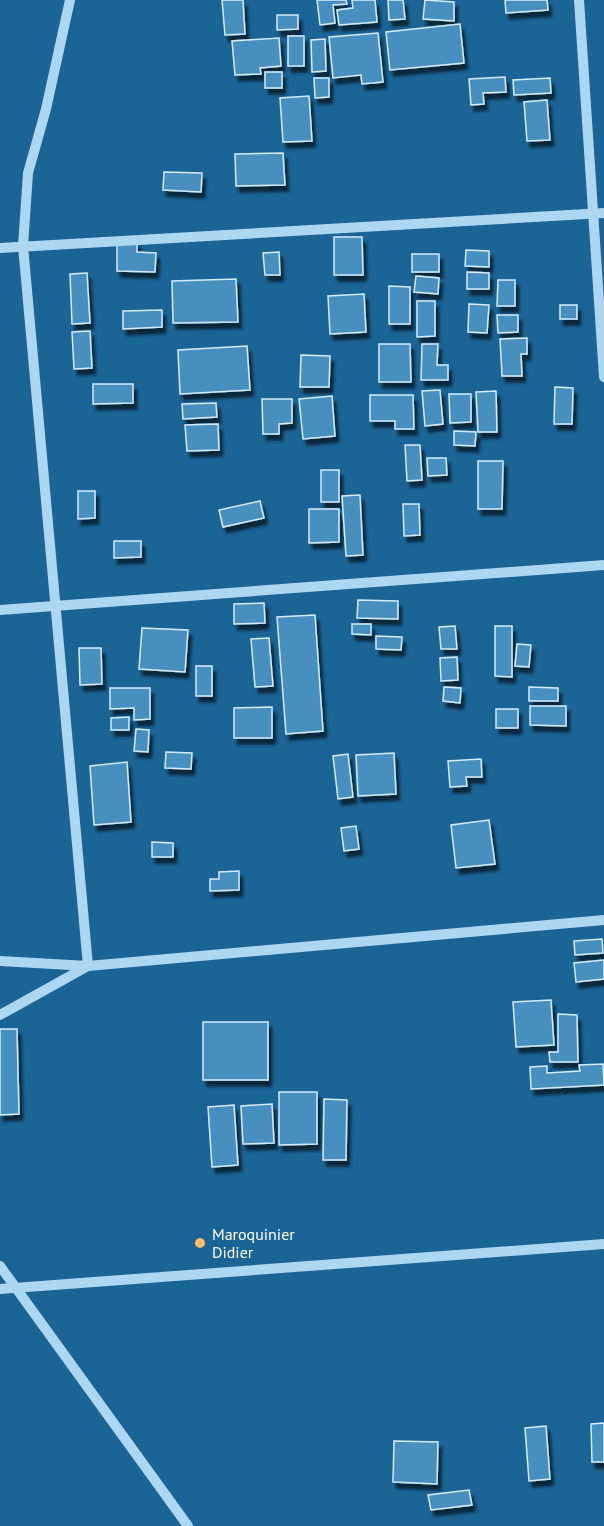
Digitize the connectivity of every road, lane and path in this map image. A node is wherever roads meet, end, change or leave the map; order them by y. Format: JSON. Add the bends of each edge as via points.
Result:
{"nodes":[{"id":1,"x":70,"y":0,"type":"edge"},
{"id":2,"x":579,"y":0,"type":"edge"},
{"id":3,"x":598,"y":213,"type":"edge"},
{"id":4,"x":23,"y":246,"type":"junction"},
{"id":5,"x":0,"y":248,"type":"edge"},
{"id":6,"x":604,"y":377,"type":"edge"},
{"id":7,"x":604,"y":565,"type":"edge"},
{"id":8,"x":56,"y":606,"type":"junction"},
{"id":9,"x":0,"y":610,"type":"edge"},
{"id":10,"x":604,"y":920,"type":"edge"},
{"id":11,"x":0,"y":961,"type":"edge"},
{"id":12,"x":88,"y":966,"type":"junction"},
{"id":13,"x":0,"y":1015,"type":"edge"},
{"id":14,"x":604,"y":1244,"type":"edge"},
{"id":15,"x":0,"y":1266,"type":"edge"},
{"id":16,"x":17,"y":1288,"type":"junction"},
{"id":17,"x":0,"y":1289,"type":"edge"},
{"id":18,"x":188,"y":1526,"type":"edge"}],
"edges":[{"from":1,"to":4,"type":"street","via":[[28,173]]},
{"from":2,"to":3,"type":"street"},
{"from":3,"to":4,"type":"street"},
{"from":3,"to":6,"type":"street"},
{"from":4,"to":5,"type":"street"},
{"from":4,"to":8,"type":"street"},
{"from":7,"to":8,"type":"street"},
{"from":8,"to":9,"type":"street"},
{"from":8,"to":12,"type":"street"},
{"from":10,"to":12,"type":"street"},
{"from":11,"to":12,"type":"street"},
{"from":12,"to":13,"type":"street"},
{"from":14,"to":16,"type":"street"},
{"from":15,"to":16,"type":"street"},
{"from":16,"to":17,"type":"street"},
{"from":16,"to":18,"type":"street"}]}
